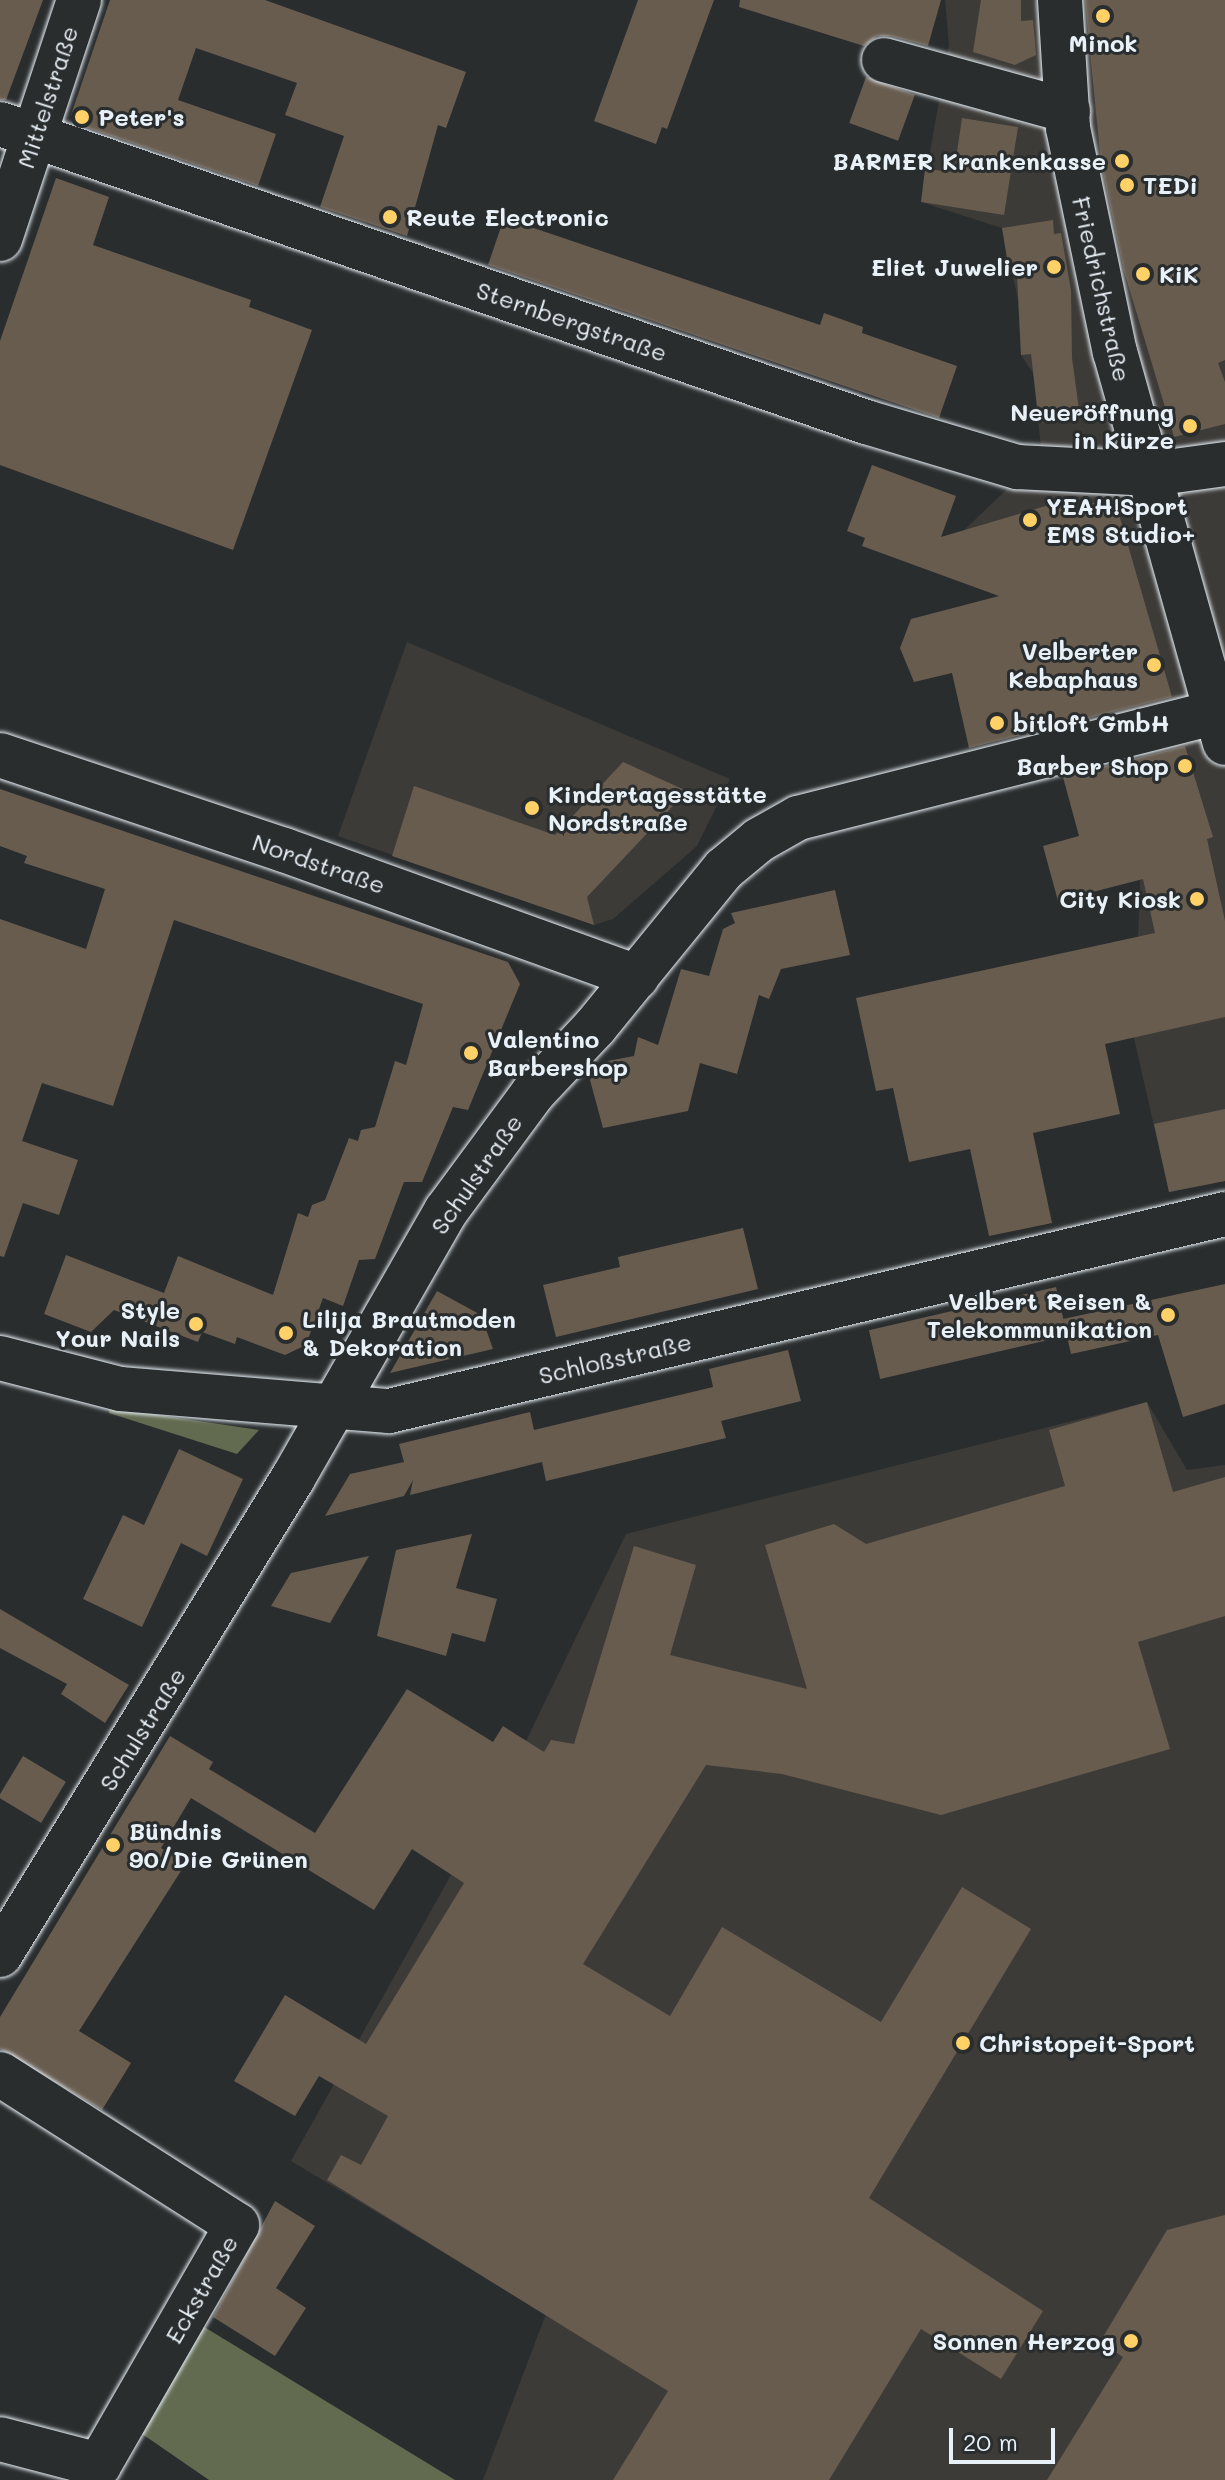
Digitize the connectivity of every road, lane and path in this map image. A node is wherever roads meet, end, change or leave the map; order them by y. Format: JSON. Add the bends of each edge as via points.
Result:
{"nodes":[{"id":1,"x":79,"y":0,"type":"edge"},
{"id":2,"x":1060,"y":0,"type":"edge"},
{"id":3,"x":884,"y":60,"type":"dead end"},
{"id":4,"x":1068,"y":111,"type":"junction"},
{"id":5,"x":17,"y":130,"type":"edge"},
{"id":6,"x":0,"y":239,"type":"edge"},
{"id":7,"x":1225,"y":464,"type":"edge"},
{"id":8,"x":1152,"y":474,"type":"junction"},
{"id":9,"x":1221,"y":727,"type":"edge"},
{"id":10,"x":0,"y":755,"type":"edge"},
{"id":11,"x":637,"y":977,"type":"junction"},
{"id":12,"x":1225,"y":1214,"type":"edge"},
{"id":13,"x":0,"y":1358,"type":"edge"},
{"id":14,"x":331,"y":1405,"type":"junction"},
{"id":15,"x":0,"y":1955,"type":"edge"},
{"id":16,"x":0,"y":2074,"type":"edge"},
{"id":17,"x":0,"y":2439,"type":"edge"}],
"edges":[{"from":1,"to":5,"type":"street","name":"Mittelstraße"},
{"from":2,"to":4,"type":"street","name":"Friedrichstraße"},
{"from":3,"to":4,"type":"street"},
{"from":4,"to":8,"type":"street","name":"Friedrichstraße","via":[[1115,352]]},
{"from":5,"to":6,"type":"street","name":"Mittelstraße"},
{"from":5,"to":8,"type":"street","name":"Sternbergstraße","via":[[866,422],[1017,467]]},
{"from":7,"to":8,"type":"street","name":"Sternbergstraße"},
{"from":8,"to":9,"type":"street","name":"Friedrichstraße"},
{"from":9,"to":11,"type":"street","name":"Schulstraße","via":[[798,818],[759,840],[724,869],[676,922]]},
{"from":10,"to":11,"type":"street","name":"Nordstraße"},
{"from":11,"to":14,"type":"street","name":"Schulstraße","via":[[533,1093],[446,1211]]},
{"from":12,"to":14,"type":"street","name":"Schloßstraße","via":[[389,1411]]},
{"from":13,"to":14,"type":"street","name":"Schloßstraße","via":[[120,1389]]},
{"from":14,"to":15,"type":"street","name":"Schulstraße","via":[[225,1592]]},
{"from":16,"to":17,"type":"street","name":"Eckstraße","via":[[237,2225],[99,2465]]}]}
